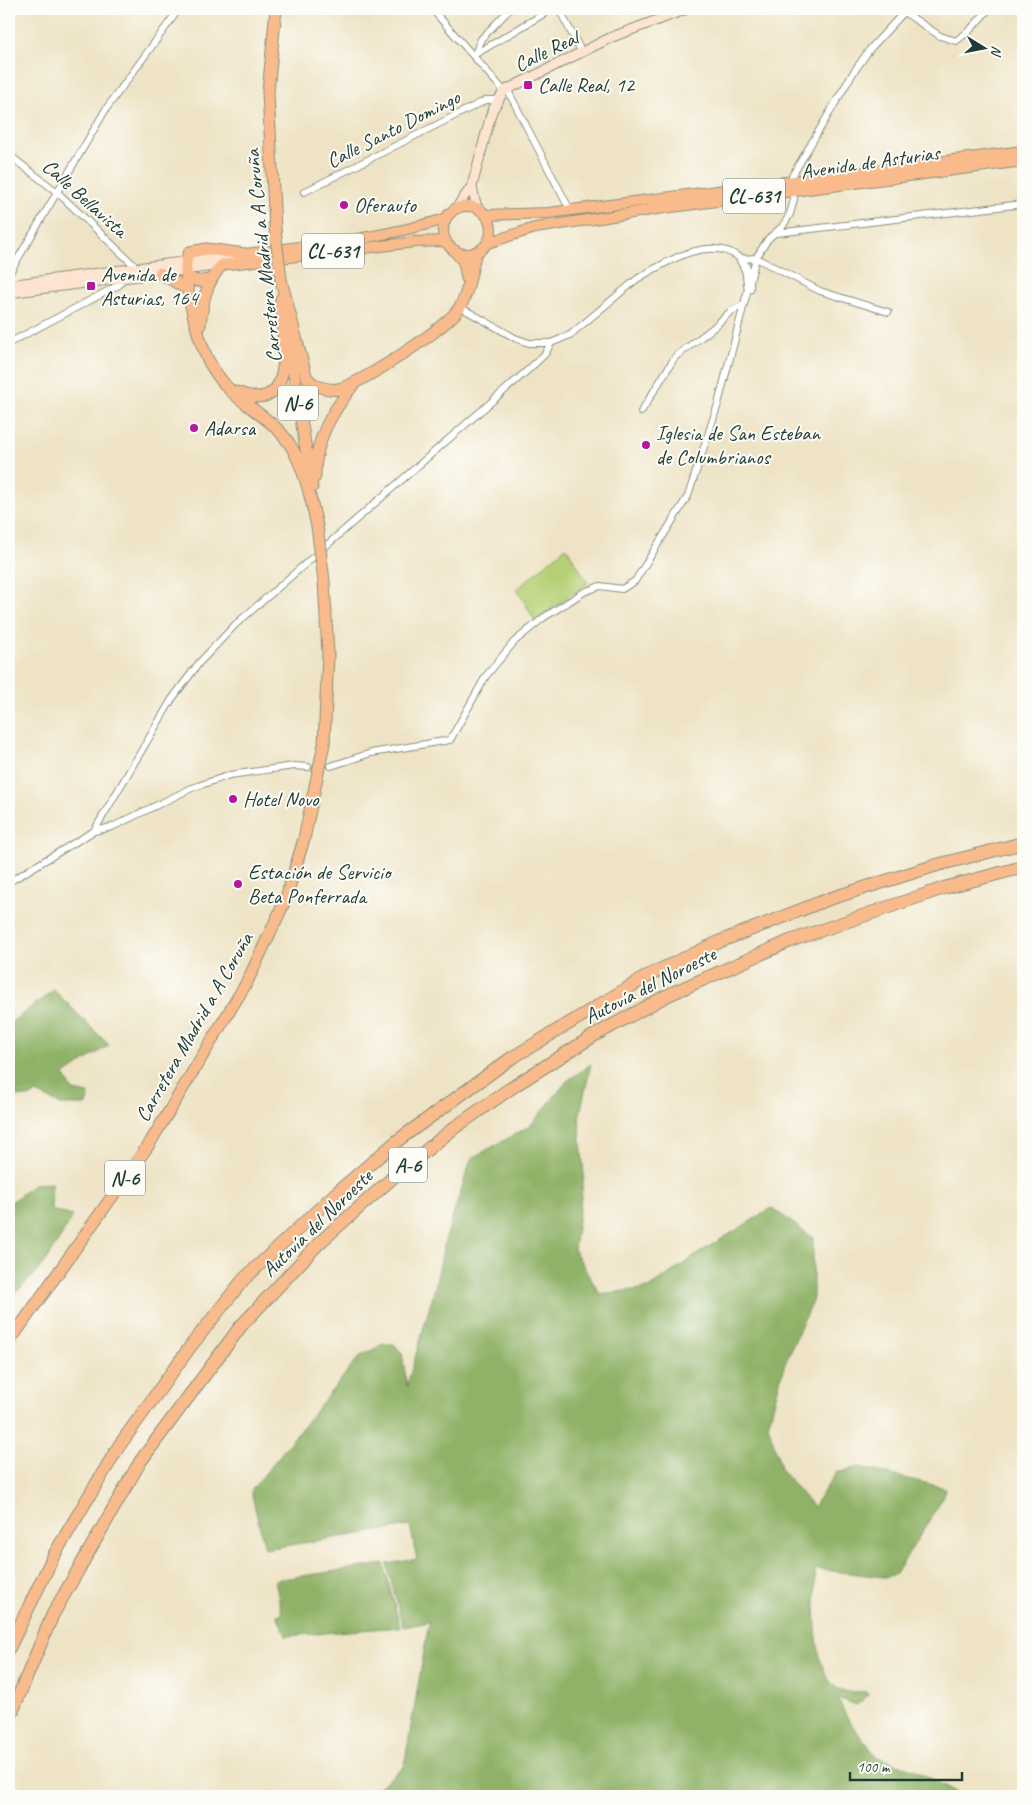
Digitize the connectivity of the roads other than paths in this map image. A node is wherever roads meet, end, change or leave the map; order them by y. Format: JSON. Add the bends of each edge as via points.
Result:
{"nodes":[{"id":1,"x":179,"y":9,"type":"edge"},
{"id":2,"x":276,"y":9,"type":"edge"},
{"id":3,"x":432,"y":9,"type":"edge"},
{"id":4,"x":510,"y":9,"type":"edge"},
{"id":5,"x":552,"y":9,"type":"edge"},
{"id":6,"x":559,"y":9,"type":"edge"},
{"id":7,"x":688,"y":9,"type":"edge"},
{"id":8,"x":989,"y":9,"type":"edge"},
{"id":9,"x":905,"y":10,"type":"edge"},
{"id":10,"x":582,"y":53,"type":"junction"},
{"id":11,"x":474,"y":55,"type":"junction"},
{"id":12,"x":506,"y":90,"type":"junction"},
{"id":13,"x":497,"y":100,"type":"junction"},
{"id":14,"x":1023,"y":151,"type":"edge"},
{"id":15,"x":9,"y":155,"type":"edge"},
{"id":16,"x":1023,"y":161,"type":"edge"},
{"id":17,"x":472,"y":186,"type":"junction"},
{"id":18,"x":792,"y":186,"type":"junction"},
{"id":19,"x":57,"y":192,"type":"junction"},
{"id":20,"x":304,"y":192,"type":"dead end"},
{"id":21,"x":1023,"y":204,"type":"edge"},
{"id":22,"x":457,"y":207,"type":"junction"},
{"id":23,"x":477,"y":208,"type":"junction"},
{"id":24,"x":570,"y":210,"type":"junction"},
{"id":25,"x":486,"y":215,"type":"junction"},
{"id":26,"x":445,"y":219,"type":"junction"},
{"id":27,"x":777,"y":233,"type":"junction"},
{"id":28,"x":445,"y":242,"type":"junction"},
{"id":29,"x":487,"y":243,"type":"junction"},
{"id":30,"x":455,"y":251,"type":"junction"},
{"id":31,"x":476,"y":252,"type":"junction"},
{"id":32,"x":245,"y":254,"type":"joint"},
{"id":33,"x":756,"y":258,"type":"junction"},
{"id":34,"x":741,"y":259,"type":"junction"},
{"id":35,"x":222,"y":265,"type":"junction"},
{"id":36,"x":137,"y":268,"type":"junction"},
{"id":37,"x":186,"y":269,"type":"junction"},
{"id":38,"x":160,"y":273,"type":"junction"},
{"id":39,"x":9,"y":274,"type":"edge"},
{"id":40,"x":123,"y":278,"type":"junction"},
{"id":41,"x":211,"y":279,"type":"junction"},
{"id":42,"x":281,"y":280,"type":"junction"},
{"id":43,"x":9,"y":284,"type":"edge"},
{"id":44,"x":467,"y":284,"type":"junction"},
{"id":45,"x":749,"y":288,"type":"junction"},
{"id":46,"x":187,"y":289,"type":"junction"},
{"id":47,"x":9,"y":293,"type":"edge"},
{"id":48,"x":743,"y":305,"type":"junction"},
{"id":49,"x":460,"y":307,"type":"junction"},
{"id":50,"x":888,"y":312,"type":"dead end"},
{"id":51,"x":200,"y":332,"type":"junction"},
{"id":52,"x":9,"y":343,"type":"edge"},
{"id":53,"x":551,"y":344,"type":"junction"},
{"id":54,"x":353,"y":385,"type":"junction"},
{"id":55,"x":228,"y":389,"type":"junction"},
{"id":56,"x":641,"y":412,"type":"dead end"},
{"id":57,"x":317,"y":526,"type":"junction"},
{"id":58,"x":331,"y":766,"type":"dead end"},
{"id":59,"x":308,"y":768,"type":"dead end"},
{"id":60,"x":94,"y":831,"type":"junction"},
{"id":61,"x":1023,"y":843,"type":"edge"},
{"id":62,"x":1023,"y":867,"type":"edge"},
{"id":63,"x":1023,"y":871,"type":"edge"},
{"id":64,"x":9,"y":882,"type":"edge"},
{"id":65,"x":965,"y":884,"type":"junction"},
{"id":66,"x":9,"y":1342,"type":"edge"},
{"id":67,"x":9,"y":1648,"type":"edge"},
{"id":68,"x":9,"y":1719,"type":"edge"}],
"edges":[{"from":1,"to":19,"type":"street","via":[[106,109]]},
{"from":2,"to":42,"type":"highway","name":"Carretera Madrid a A Coruña","number":"N-6","bridge":true,"via":[[268,92]]},
{"from":3,"to":11,"type":"street"},
{"from":4,"to":11,"type":"street","via":[[481,39]]},
{"from":5,"to":11,"type":"street"},
{"from":6,"to":10,"type":"street"},
{"from":7,"to":10,"type":"main road","name":"Calle Real","via":[[645,24]]},
{"from":8,"to":9,"type":"street","via":[[956,41],[940,36]]},
{"from":9,"to":18,"type":"street","via":[[870,48],[853,73],[792,176]]},
{"from":10,"to":12,"type":"main road","name":"Calle Real"},
{"from":11,"to":12,"type":"street"},
{"from":12,"to":13,"type":"main road"},
{"from":12,"to":24,"type":"street"},
{"from":13,"to":17,"type":"main road"},
{"from":13,"to":20,"type":"street","name":"Calle Santo Domingo","via":[[486,100]]},
{"from":14,"to":18,"type":"main road","name":"Avenida de Asturias","number":"CL-631"},
{"from":15,"to":19,"type":"street","name":"Calle Bellavista"},
{"from":16,"to":18,"type":"main road","name":"Avenida de Asturias","number":"CL-631"},
{"from":17,"to":22,"type":"main road"},
{"from":17,"to":23,"type":"main road"},
{"from":18,"to":24,"type":"main road","name":"Avenida de Asturias","number":"CL-631"},
{"from":18,"to":27,"type":"street","via":[[792,209]]},
{"from":18,"to":29,"type":"main road","name":"Avenida de Asturias","number":"CL-631","via":[[535,228]]},
{"from":19,"to":36,"type":"street","name":"Calle Bellavista"},
{"from":19,"to":39,"type":"street"},
{"from":21,"to":27,"type":"street"},
{"from":22,"to":23,"type":"main road"},
{"from":22,"to":26,"type":"main road"},
{"from":23,"to":25,"type":"main road"},
{"from":24,"to":25,"type":"main road","name":"Avenida de Asturias","number":"CL-631"},
{"from":25,"to":29,"type":"main road","via":[[490,225]]},
{"from":26,"to":28,"type":"main road","via":[[442,229]]},
{"from":26,"to":32,"type":"main road","number":"CL-631","via":[[388,233]]},
{"from":27,"to":33,"type":"street","via":[[768,238]]},
{"from":28,"to":30,"type":"main road"},
{"from":28,"to":35,"type":"main road","number":"CL-631","via":[[414,242]]},
{"from":29,"to":31,"type":"main road","number":"CL-631"},
{"from":30,"to":31,"type":"main road"},
{"from":30,"to":44,"type":"highway","via":[[464,262]]},
{"from":31,"to":44,"type":"highway"},
{"from":32,"to":37,"type":"highway","via":[[195,249],[188,254]]},
{"from":33,"to":34,"type":"street"},
{"from":33,"to":45,"type":"street"},
{"from":33,"to":50,"type":"street","via":[[820,291]]},
{"from":34,"to":45,"type":"street","via":[[748,271]]},
{"from":34,"to":53,"type":"street","via":[[715,247],[674,260],[638,279],[570,335]]},
{"from":35,"to":37,"type":"main road"},
{"from":35,"to":41,"type":"highway"},
{"from":36,"to":37,"type":"main road"},
{"from":36,"to":43,"type":"main road"},
{"from":37,"to":38,"type":"main road"},
{"from":37,"to":41,"type":"highway","via":[[192,280]]},
{"from":37,"to":46,"type":"highway"},
{"from":38,"to":40,"type":"main road"},
{"from":38,"to":46,"type":"highway"},
{"from":40,"to":47,"type":"main road"},
{"from":40,"to":52,"type":"street","via":[[119,285]]},
{"from":41,"to":51,"type":"highway","via":[[202,303]]},
{"from":42,"to":54,"type":"highway","via":[[302,365],[310,382],[324,389]]},
{"from":42,"to":55,"type":"highway","via":[[285,368],[282,382],[262,397],[246,396]]},
{"from":42,"to":57,"type":"highway","name":"Carretera Madrid a A Coruña","number":"N-6","via":[[290,360]]},
{"from":44,"to":49,"type":"highway"},
{"from":45,"to":48,"type":"street"},
{"from":46,"to":51,"type":"highway"},
{"from":48,"to":56,"type":"street","via":[[674,358]]},
{"from":48,"to":58,"type":"street","via":[[718,404],[688,496],[635,581],[622,589],[600,586],[570,600],[514,642],[486,676],[450,740],[371,752]]},
{"from":49,"to":53,"type":"street","via":[[515,338]]},
{"from":49,"to":54,"type":"highway","via":[[427,337]]},
{"from":51,"to":55,"type":"highway","via":[[211,366]]},
{"from":53,"to":60,"type":"street","via":[[528,370],[228,632],[172,699]]},
{"from":54,"to":57,"type":"highway","via":[[328,421],[319,443],[315,472]]},
{"from":55,"to":57,"type":"highway","via":[[268,421],[289,444],[310,494]]},
{"from":57,"to":66,"type":"highway","name":"Carretera Madrid a A Coruña","number":"N-6","bridge":true,"via":[[328,654],[324,744],[304,839],[284,901],[247,982],[148,1146]]},
{"from":59,"to":60,"type":"street","via":[[294,766],[230,775],[192,788],[112,827]]},
{"from":60,"to":64,"type":"street"},
{"from":61,"to":67,"type":"highway","name":"Autovía del Noroeste","number":"A-6","via":[[937,865],[829,899],[712,945],[651,974],[510,1058],[396,1141],[243,1280],[190,1347],[119,1446],[59,1547]]},
{"from":62,"to":65,"type":"highway","name":"Autovía del Noroeste","number":"A-6"},
{"from":63,"to":65,"type":"highway"},
{"from":65,"to":68,"type":"highway","name":"Autovía del Noroeste","number":"A-6","via":[[944,888],[790,941],[668,995],[595,1034],[514,1086],[397,1174],[319,1244],[241,1326],[140,1462],[53,1614]]}]}
